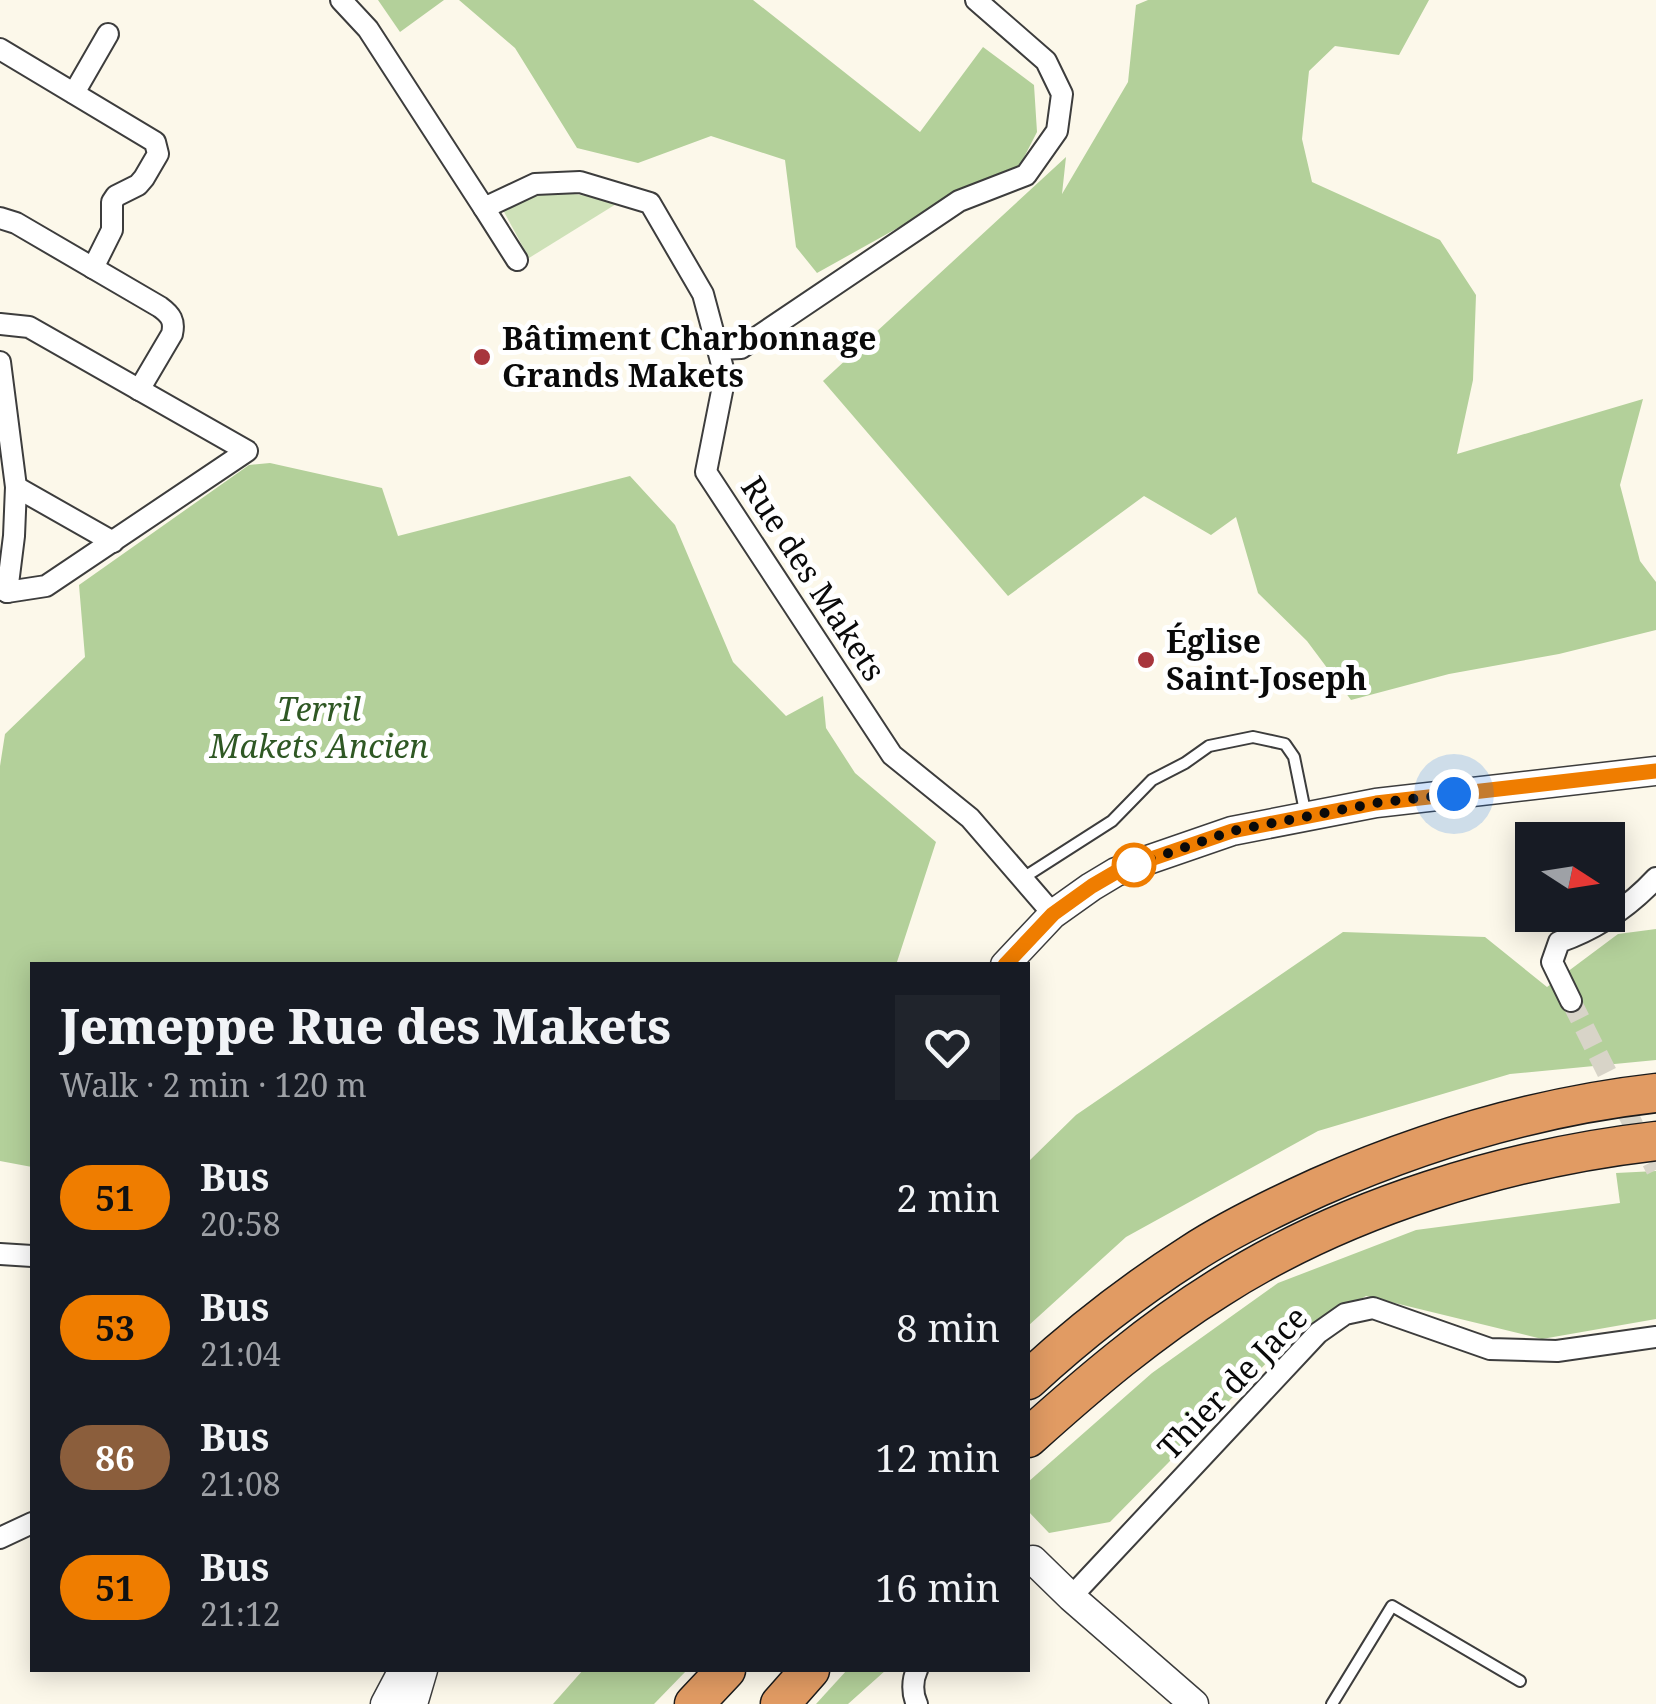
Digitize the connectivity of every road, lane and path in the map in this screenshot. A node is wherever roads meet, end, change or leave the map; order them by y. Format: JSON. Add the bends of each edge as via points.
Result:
{"nodes":[{"id":1,"x":341,"y":0,"type":"edge"},
{"id":2,"x":976,"y":0,"type":"edge"},
{"id":3,"x":108,"y":34,"type":"dead end"},
{"id":4,"x":0,"y":49,"type":"edge"},
{"id":5,"x":74,"y":94,"type":"junction"},
{"id":6,"x":484,"y":208,"type":"junction"},
{"id":7,"x":0,"y":218,"type":"edge"},
{"id":8,"x":517,"y":260,"type":"dead end"},
{"id":9,"x":94,"y":268,"type":"junction"},
{"id":10,"x":0,"y":324,"type":"edge"},
{"id":11,"x":719,"y":349,"type":"junction"},
{"id":12,"x":0,"y":362,"type":"edge"},
{"id":13,"x":139,"y":390,"type":"junction"},
{"id":14,"x":16,"y":487,"type":"junction"},
{"id":15,"x":114,"y":542,"type":"junction"},
{"id":16,"x":3,"y":596,"type":"edge"},
{"id":17,"x":1656,"y":771,"type":"edge"},
{"id":18,"x":1306,"y":817,"type":"junction"},
{"id":19,"x":1022,"y":878,"type":"junction"},
{"id":20,"x":1656,"y":878,"type":"edge"},
{"id":21,"x":1053,"y":914,"type":"junction"},
{"id":22,"x":1008,"y":962,"type":"edge"},
{"id":23,"x":1571,"y":1001,"type":"tunnel mouth"},
{"id":24,"x":1656,"y":1093,"type":"edge"},
{"id":25,"x":1656,"y":1141,"type":"edge"},
{"id":26,"x":0,"y":1254,"type":"edge"},
{"id":27,"x":30,"y":1256,"type":"edge"},
{"id":28,"x":1656,"y":1336,"type":"edge"},
{"id":29,"x":1030,"y":1378,"type":"edge"},
{"id":30,"x":1030,"y":1436,"type":"edge"},
{"id":31,"x":30,"y":1524,"type":"edge"},
{"id":32,"x":0,"y":1538,"type":"edge"},
{"id":33,"x":1030,"y":1561,"type":"edge"},
{"id":34,"x":1071,"y":1597,"type":"junction"},
{"id":35,"x":402,"y":1672,"type":"edge"},
{"id":36,"x":422,"y":1672,"type":"edge"},
{"id":37,"x":724,"y":1672,"type":"edge"},
{"id":38,"x":748,"y":1672,"type":"edge"},
{"id":39,"x":808,"y":1672,"type":"edge"},
{"id":40,"x":916,"y":1673,"type":"edge"},
{"id":41,"x":1520,"y":1681,"type":"dead end"},
{"id":42,"x":384,"y":1704,"type":"edge"},
{"id":43,"x":413,"y":1704,"type":"edge"},
{"id":44,"x":694,"y":1704,"type":"edge"},
{"id":45,"x":720,"y":1704,"type":"edge"},
{"id":46,"x":780,"y":1704,"type":"edge"},
{"id":47,"x":917,"y":1704,"type":"edge"},
{"id":48,"x":1194,"y":1704,"type":"edge"},
{"id":49,"x":1332,"y":1704,"type":"edge"}],
"edges":[{"from":1,"to":6,"type":"street","via":[[368,29]]},
{"from":2,"to":11,"type":"street","via":[[1046,61],[1062,94],[1057,131],[1026,175],[959,201],[742,348]]},
{"from":3,"to":5,"type":"street"},
{"from":4,"to":5,"type":"street"},
{"from":5,"to":9,"type":"street","via":[[158,148],[144,178],[112,202],[112,230]]},
{"from":6,"to":8,"type":"street"},
{"from":6,"to":11,"type":"street","name":"Rue des Makets","via":[[536,184],[580,182],[650,203],[703,294]]},
{"from":7,"to":9,"type":"street"},
{"from":9,"to":13,"type":"street","via":[[172,317],[172,334]]},
{"from":10,"to":13,"type":"street","via":[[29,327]]},
{"from":11,"to":19,"type":"street","name":"Rue des Makets","via":[[725,376],[706,472],[892,755],[970,818]]},
{"from":12,"to":14,"type":"street"},
{"from":13,"to":15,"type":"street","via":[[247,450]]},
{"from":14,"to":15,"type":"street"},
{"from":14,"to":16,"type":"street"},
{"from":15,"to":16,"type":"street","via":[[46,586]]},
{"from":17,"to":18,"type":"street"},
{"from":18,"to":19,"type":"lane","via":[[1294,756],[1285,744],[1253,737],[1209,746],[1152,780],[1112,820]]},
{"from":18,"to":21,"type":"street","via":[[1232,831],[1116,872]]},
{"from":19,"to":21,"type":"street","name":"Rue des Makets"},
{"from":20,"to":23,"type":"street","via":[[1610,918],[1559,942],[1552,962]]},
{"from":21,"to":22,"type":"street"},
{"from":24,"to":29,"type":"highway","via":[[1531,1115],[1441,1140],[1275,1207],[1122,1301]]},
{"from":25,"to":30,"type":"highway","via":[[1456,1182],[1296,1245],[1150,1335]]},
{"from":26,"to":27,"type":"street"},
{"from":28,"to":34,"type":"street","name":"Thier de Jace","via":[[1557,1351],[1490,1349],[1373,1308],[1345,1314],[1318,1333]]},
{"from":31,"to":32,"type":"street"},
{"from":33,"to":34,"type":"street"},
{"from":34,"to":48,"type":"street"},
{"from":35,"to":42,"type":"street"},
{"from":36,"to":43,"type":"street"},
{"from":37,"to":44,"type":"highway"},
{"from":38,"to":45,"type":"highway"},
{"from":39,"to":46,"type":"highway"},
{"from":40,"to":47,"type":"street"},
{"from":41,"to":49,"type":"lane","via":[[1392,1606]]}]}
